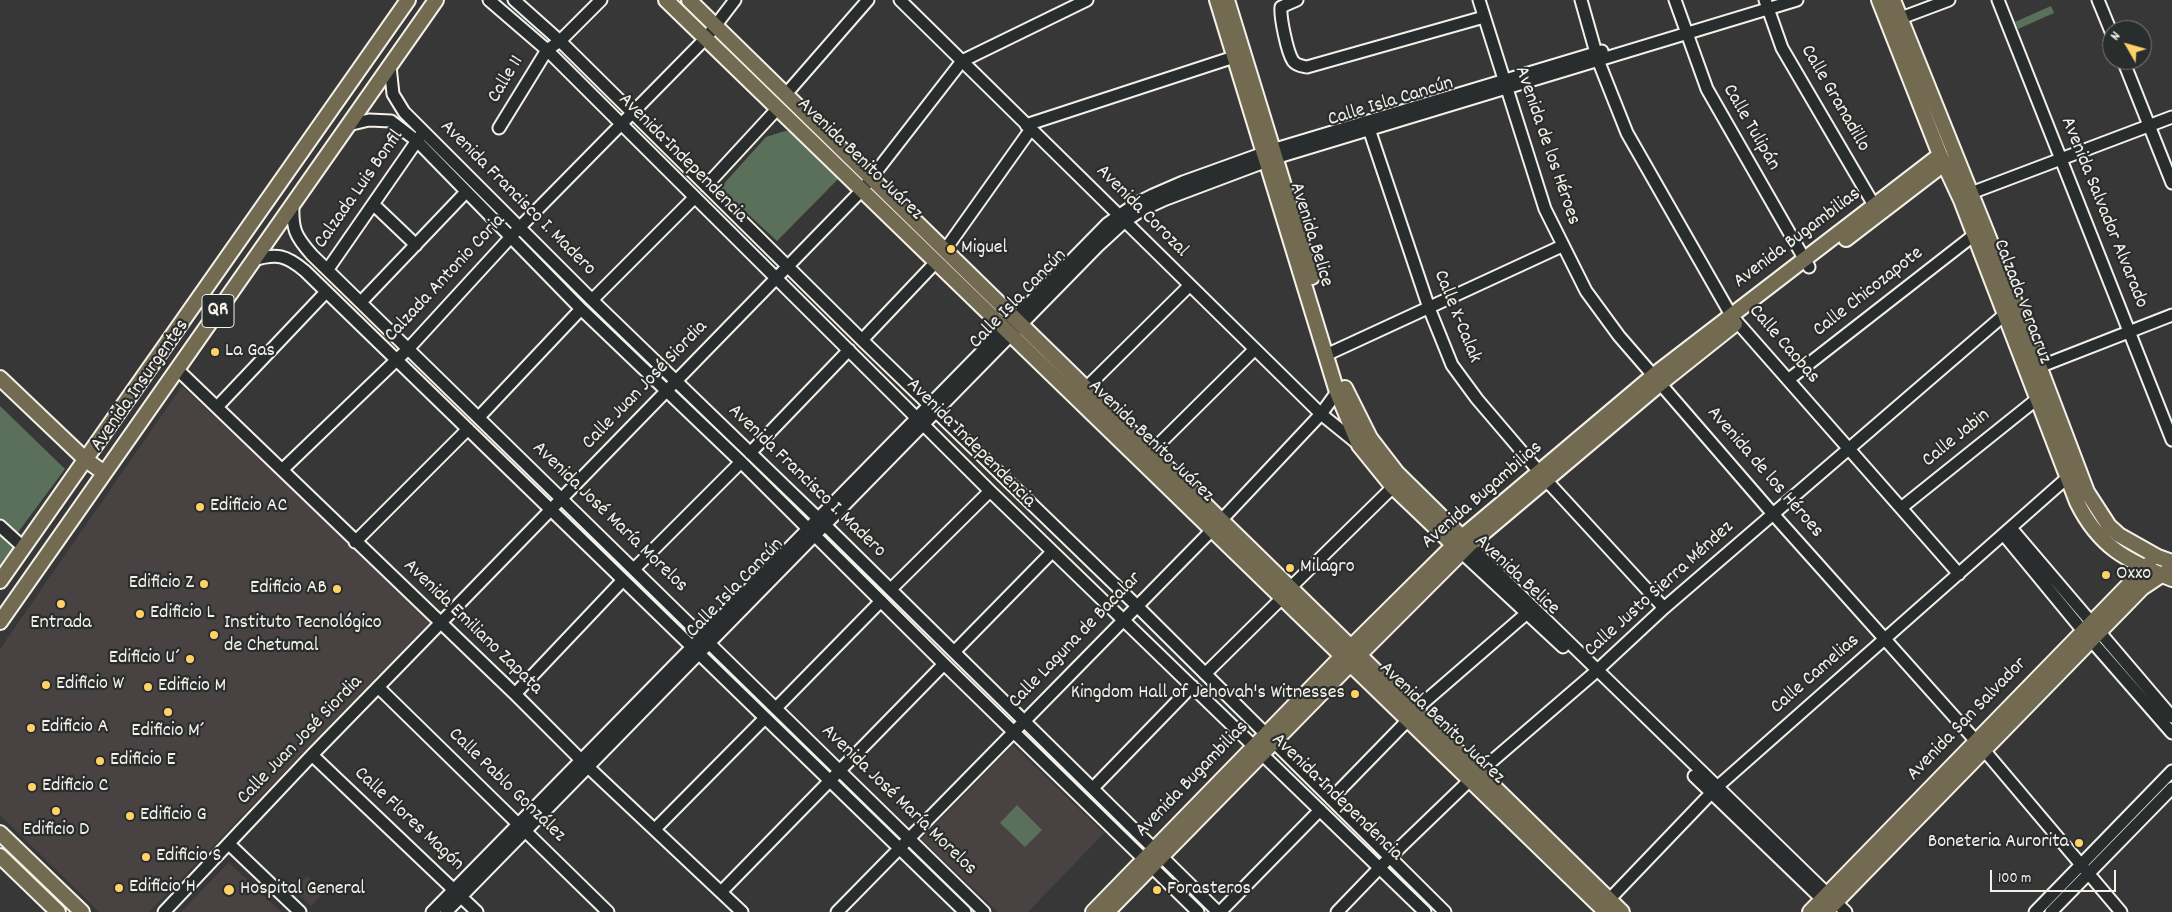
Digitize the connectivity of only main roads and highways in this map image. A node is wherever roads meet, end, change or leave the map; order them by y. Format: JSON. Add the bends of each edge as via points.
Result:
{"nodes":[{"id":1,"x":408,"y":0,"type":"edge"},
{"id":2,"x":436,"y":0,"type":"edge"},
{"id":3,"x":666,"y":0,"type":"edge"},
{"id":4,"x":689,"y":0,"type":"edge"},
{"id":5,"x":1217,"y":0,"type":"edge"},
{"id":6,"x":1228,"y":0,"type":"edge"},
{"id":7,"x":1879,"y":0,"type":"edge"},
{"id":8,"x":1893,"y":0,"type":"edge"},
{"id":9,"x":1269,"y":156,"type":"junction"},
{"id":10,"x":1943,"y":159,"type":"junction"},
{"id":11,"x":1966,"y":196,"type":"junction"},
{"id":12,"x":200,"y":296,"type":"junction"},
{"id":13,"x":2011,"y":309,"type":"junction"},
{"id":14,"x":218,"y":310,"type":"junction"},
{"id":15,"x":1013,"y":326,"type":"junction"},
{"id":16,"x":1331,"y":354,"type":"junction"},
{"id":17,"x":0,"y":378,"type":"edge"},
{"id":18,"x":138,"y":385,"type":"junction"},
{"id":19,"x":157,"y":398,"type":"junction"},
{"id":20,"x":85,"y":459,"type":"junction"},
{"id":21,"x":104,"y":473,"type":"junction"},
{"id":22,"x":1216,"y":525,"type":"junction"},
{"id":23,"x":1462,"y":545,"type":"junction"},
{"id":24,"x":2120,"y":553,"type":"junction"},
{"id":25,"x":2158,"y":557,"type":"junction"},
{"id":26,"x":2172,"y":562,"type":"edge"},
{"id":27,"x":2143,"y":568,"type":"junction"},
{"id":28,"x":2168,"y":574,"type":"edge"},
{"id":29,"x":0,"y":581,"type":"edge"},
{"id":30,"x":2125,"y":588,"type":"junction"},
{"id":31,"x":0,"y":622,"type":"edge"},
{"id":32,"x":2091,"y":631,"type":"junction"},
{"id":33,"x":1350,"y":655,"type":"junction"},
{"id":34,"x":0,"y":833,"type":"edge"},
{"id":35,"x":0,"y":856,"type":"edge"},
{"id":36,"x":1153,"y":858,"type":"junction"},
{"id":37,"x":1832,"y":906,"type":"edge"},
{"id":38,"x":1604,"y":908,"type":"edge"},
{"id":39,"x":58,"y":912,"type":"edge"},
{"id":40,"x":82,"y":912,"type":"edge"},
{"id":41,"x":1093,"y":912,"type":"edge"},
{"id":42,"x":1107,"y":912,"type":"edge"},
{"id":43,"x":1622,"y":912,"type":"edge"},
{"id":44,"x":1810,"y":912,"type":"edge"}],
"edges":[{"from":1,"to":12,"type":"main road","name":"Avenida Insurgentes","number":"QR"},
{"from":2,"to":14,"type":"main road","name":"Avenida Insurgentes","number":"QR"},
{"from":3,"to":15,"type":"main road","name":"Avenida Benito Juárez","via":[[936,262]]},
{"from":4,"to":15,"type":"main road","name":"Avenida Benito Juárez","via":[[945,250]]},
{"from":5,"to":9,"type":"main road","name":"Avenida Belice"},
{"from":6,"to":9,"type":"main road","name":"Avenida Belice"},
{"from":7,"to":10,"type":"main road","name":"Calzada Veracruz"},
{"from":8,"to":11,"type":"main road","name":"Calzada Veracruz"},
{"from":9,"to":16,"type":"main road","name":"Avenida Belice"},
{"from":10,"to":11,"type":"main road","name":"Calzada Veracruz"},
{"from":10,"to":23,"type":"main road","name":"Avenida Bugambilias","via":[[1657,379]]},
{"from":11,"to":13,"type":"main road","name":"Calzada Veracruz"},
{"from":11,"to":13,"type":"main road","name":"Calzada Veracruz","via":[[1974,235]]},
{"from":12,"to":14,"type":"main road"},
{"from":12,"to":18,"type":"main road","name":"Avenida Insurgentes","number":"QR"},
{"from":13,"to":24,"type":"main road","name":"Calzada Veracruz","via":[[2037,399],[2085,518],[2095,533]]},
{"from":13,"to":25,"type":"main road","name":"Calzada Veracruz","via":[[2039,367],[2087,492],[2098,512],[2119,535]]},
{"from":14,"to":19,"type":"main road","name":"Avenida Insurgentes","number":"QR"},
{"from":15,"to":22,"type":"main road","name":"Avenida Benito Juárez"},
{"from":15,"to":22,"type":"main road","name":"Avenida Benito Juárez","via":[[1086,388],[1151,452]]},
{"from":16,"to":23,"type":"main road","name":"Avenida Belice","via":[[1370,438],[1397,474]]},
{"from":16,"to":23,"type":"main road","name":"Avenida Belice","via":[[1337,392],[1360,445],[1393,487]]},
{"from":17,"to":20,"type":"main road"},
{"from":18,"to":19,"type":"main road"},
{"from":18,"to":20,"type":"main road","name":"Avenida Insurgentes","number":"QR"},
{"from":19,"to":21,"type":"main road","name":"Avenida Insurgentes","number":"QR"},
{"from":20,"to":21,"type":"main road"},
{"from":20,"to":29,"type":"main road","name":"Avenida Insurgentes","number":"QR"},
{"from":21,"to":31,"type":"main road","name":"Avenida Insurgentes","number":"QR"},
{"from":22,"to":33,"type":"main road","name":"Avenida Benito Juárez"},
{"from":23,"to":33,"type":"main road","name":"Avenida Bugambilias"},
{"from":24,"to":27,"type":"main road","name":"Calzada Veracruz"},
{"from":24,"to":30,"type":"main road","via":[[2127,572]]},
{"from":25,"to":26,"type":"main road","name":"Calzada Veracruz"},
{"from":25,"to":27,"type":"main road","name":"Avenida San Salvador"},
{"from":27,"to":28,"type":"main road","name":"Calzada Veracruz"},
{"from":27,"to":30,"type":"main road","name":"Avenida San Salvador"},
{"from":28,"to":32,"type":"main road","name":"Avenida San Salvador","via":[[2142,588]]},
{"from":30,"to":32,"type":"main road","name":"Avenida San Salvador"},
{"from":32,"to":37,"type":"main road","name":"Avenida San Salvador"},
{"from":33,"to":36,"type":"main road","name":"Avenida Bugambilias"},
{"from":33,"to":38,"type":"main road","name":"Avenida Benito Juárez"},
{"from":34,"to":40,"type":"main road"},
{"from":35,"to":39,"type":"main road"},
{"from":36,"to":41,"type":"main road","name":"Avenida Bugambilias"},
{"from":36,"to":42,"type":"main road","name":"Avenida Bugambilias"},
{"from":37,"to":44,"type":"main road","name":"Avenida San Salvador"},
{"from":38,"to":43,"type":"main road","name":"Avenida Benito Juárez"}]}
